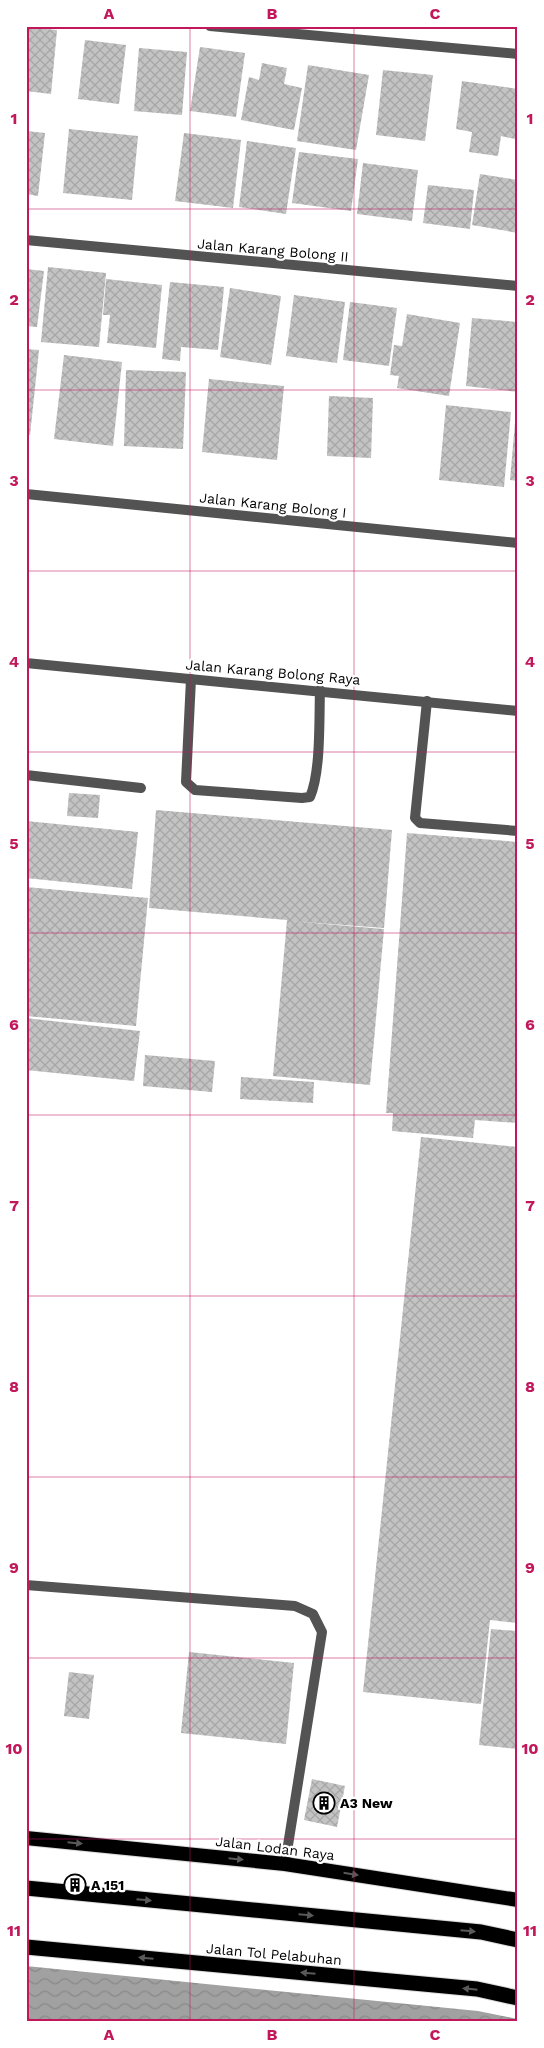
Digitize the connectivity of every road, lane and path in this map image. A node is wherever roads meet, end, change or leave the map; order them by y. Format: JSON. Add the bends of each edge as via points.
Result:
{"nodes":[{"id":1,"x":210,"y":26,"type":"edge"},
{"id":2,"x":518,"y":54,"type":"edge"},
{"id":3,"x":26,"y":240,"type":"edge"},
{"id":4,"x":518,"y":286,"type":"edge"},
{"id":5,"x":26,"y":494,"type":"edge"},
{"id":6,"x":518,"y":543,"type":"edge"},
{"id":7,"x":26,"y":664,"type":"edge"},
{"id":8,"x":191,"y":678,"type":"junction"},
{"id":9,"x":320,"y":690,"type":"junction"},
{"id":10,"x":426,"y":701,"type":"junction"},
{"id":11,"x":518,"y":711,"type":"edge"},
{"id":12,"x":26,"y":775,"type":"edge"},
{"id":13,"x":141,"y":788,"type":"dead end"},
{"id":14,"x":518,"y":831,"type":"edge"},
{"id":15,"x":26,"y":1585,"type":"edge"},
{"id":16,"x":26,"y":1838,"type":"edge"},
{"id":17,"x":285,"y":1864,"type":"junction"},
{"id":18,"x":26,"y":1888,"type":"edge"},
{"id":19,"x":518,"y":1900,"type":"edge"},
{"id":20,"x":518,"y":1940,"type":"edge"},
{"id":21,"x":26,"y":1947,"type":"edge"},
{"id":22,"x":518,"y":1998,"type":"edge"}],
"edges":[{"from":1,"to":2,"type":"street"},
{"from":3,"to":4,"type":"street","name":"Jalan Karang Bolong II"},
{"from":5,"to":6,"type":"street","name":"Jalan Karang Bolong I"},
{"from":7,"to":8,"type":"street","name":"Jalan Karang Bolong Raya"},
{"from":8,"to":9,"type":"street","name":"Jalan Karang Bolong Raya"},
{"from":8,"to":9,"type":"street","via":[[186,782],[196,790],[310,797]]},
{"from":9,"to":10,"type":"street","name":"Jalan Karang Bolong Raya"},
{"from":10,"to":11,"type":"street","name":"Jalan Karang Bolong Raya"},
{"from":10,"to":14,"type":"street","via":[[416,818],[420,823]]},
{"from":12,"to":13,"type":"street"},
{"from":15,"to":17,"type":"street","via":[[295,1606],[313,1614],[322,1632]]},
{"from":16,"to":17,"type":"highway","name":"Jalan Lodan Raya","one_way":true},
{"from":17,"to":19,"type":"highway","name":"Jalan Lodan Raya","one_way":true},
{"from":18,"to":20,"type":"highway","one_way":true,"via":[[480,1932]]},
{"from":22,"to":21,"type":"highway","name":"Jalan Tol Pelabuhan","one_way":true,"via":[[477,1989]]}]}
